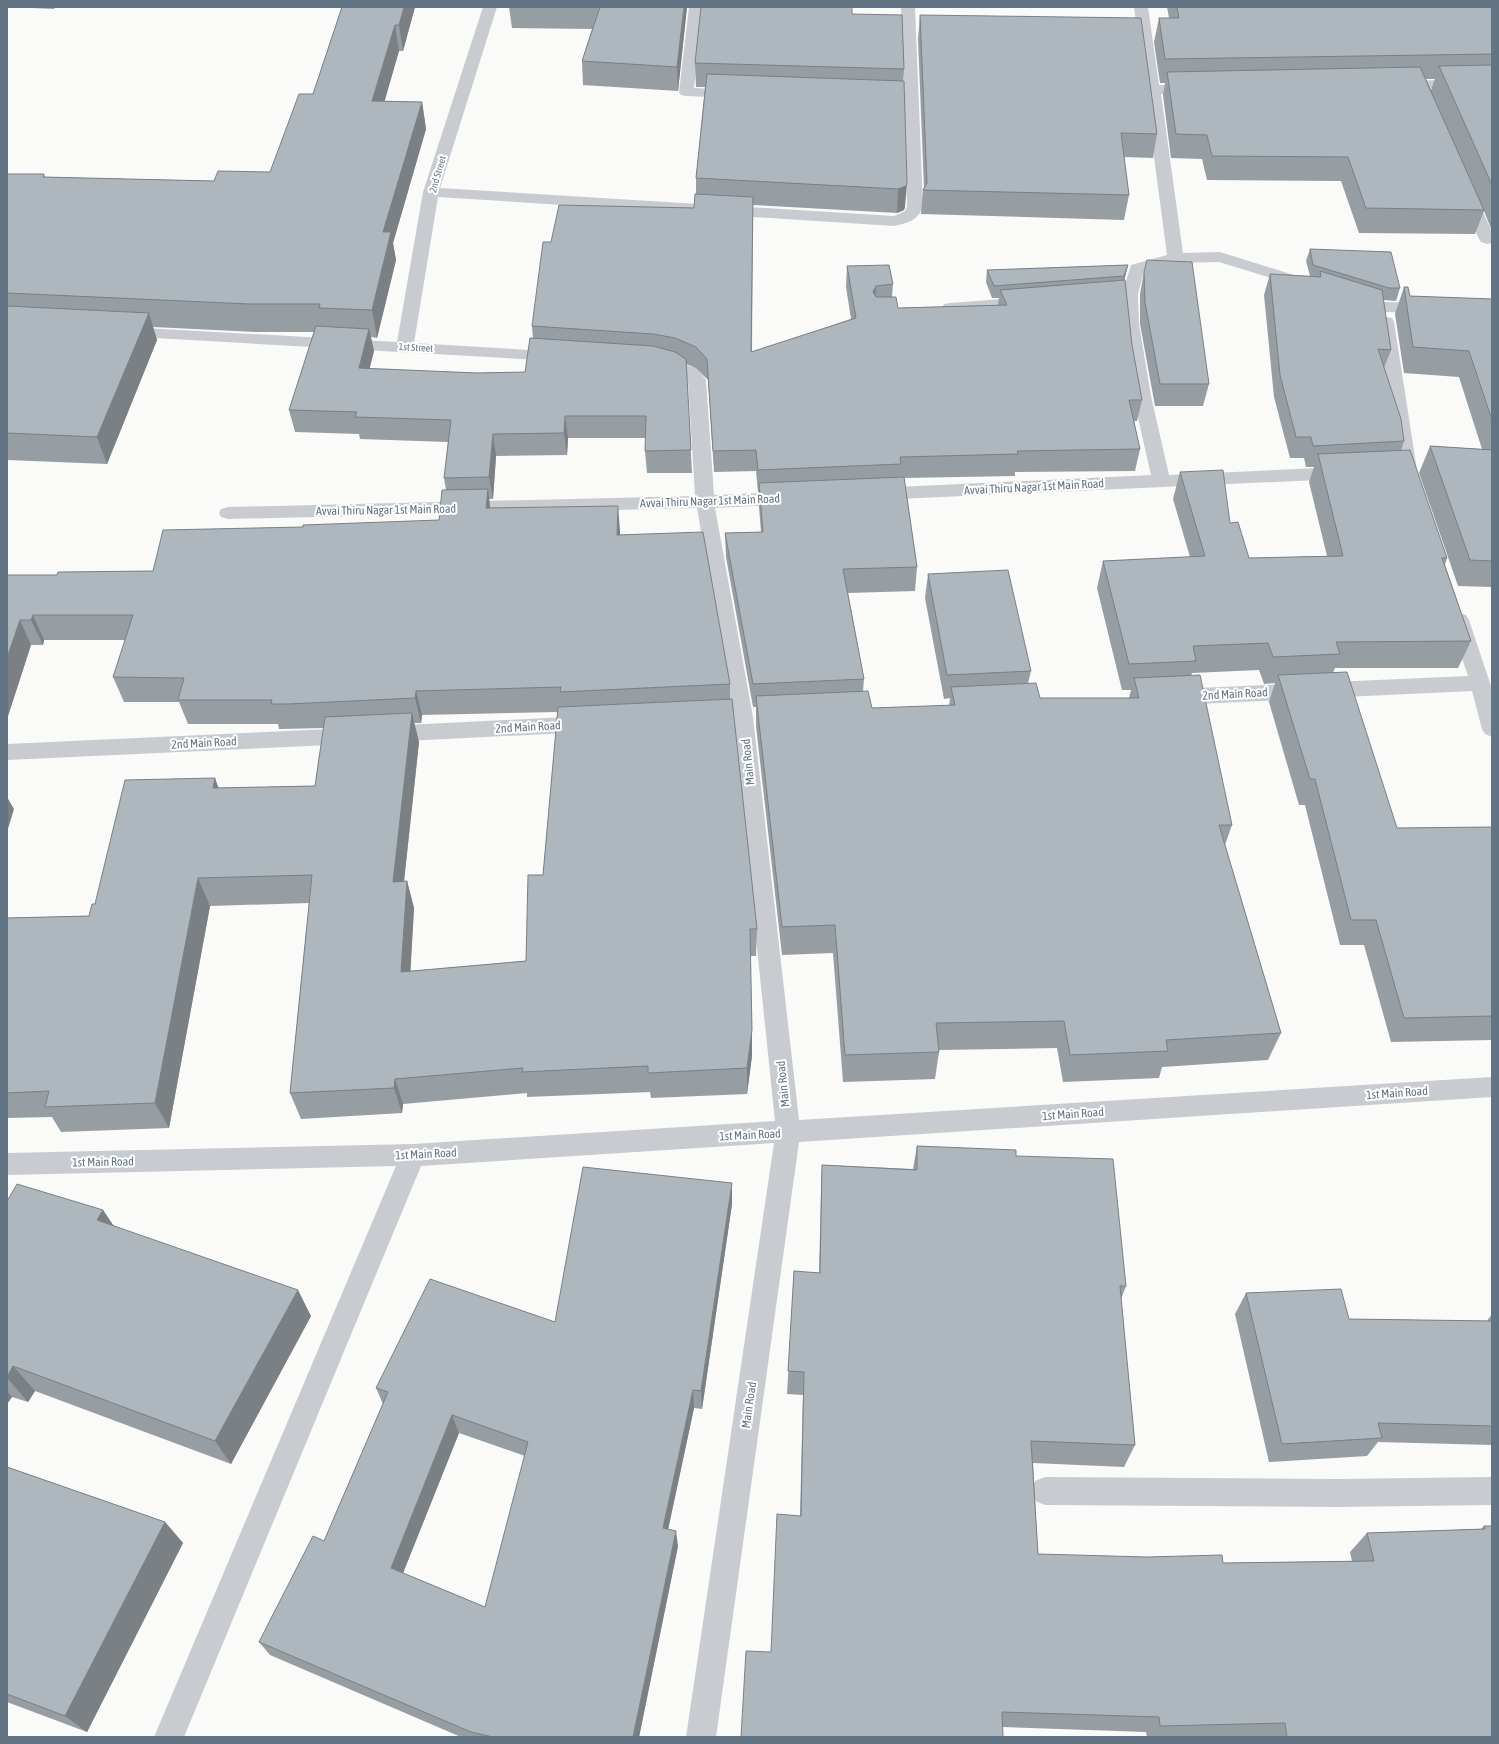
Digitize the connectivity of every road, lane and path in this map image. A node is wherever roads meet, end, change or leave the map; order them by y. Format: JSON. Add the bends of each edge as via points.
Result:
{"nodes":[{"id":1,"x":490,"y":7,"type":"edge"},
{"id":2,"x":696,"y":7,"type":"edge"},
{"id":3,"x":908,"y":7,"type":"edge"},
{"id":4,"x":1141,"y":7,"type":"edge"},
{"id":5,"x":1492,"y":84,"type":"edge"},
{"id":6,"x":1388,"y":85,"type":"edge"},
{"id":7,"x":1420,"y":85,"type":"junction"},
{"id":8,"x":1208,"y":89,"type":"edge"},
{"id":9,"x":1153,"y":90,"type":"junction"},
{"id":10,"x":748,"y":94,"type":"edge"},
{"id":11,"x":896,"y":99,"type":"edge"},
{"id":12,"x":911,"y":99,"type":"junction"},
{"id":13,"x":1426,"y":99,"type":"edge"},
{"id":14,"x":1462,"y":183,"type":"edge"},
{"id":15,"x":431,"y":192,"type":"junction"},
{"id":16,"x":1487,"y":239,"type":"dead end"},
{"id":17,"x":1176,"y":258,"type":"junction"},
{"id":18,"x":1317,"y":286,"type":"edge"},
{"id":19,"x":1339,"y":293,"type":"edge"},
{"id":20,"x":1044,"y":301,"type":"edge"},
{"id":21,"x":1384,"y":307,"type":"junction"},
{"id":22,"x":1446,"y":308,"type":"edge"},
{"id":23,"x":935,"y":309,"type":"edge"},
{"id":24,"x":110,"y":331,"type":"edge"},
{"id":25,"x":405,"y":346,"type":"junction"},
{"id":26,"x":576,"y":357,"type":"edge"},
{"id":27,"x":639,"y":361,"type":"edge"},
{"id":28,"x":1360,"y":472,"type":"edge"},
{"id":29,"x":1161,"y":481,"type":"junction"},
{"id":30,"x":1416,"y":492,"type":"edge"},
{"id":31,"x":862,"y":495,"type":"edge"},
{"id":32,"x":807,"y":498,"type":"edge"},
{"id":33,"x":705,"y":502,"type":"junction"},
{"id":34,"x":228,"y":513,"type":"dead end"},
{"id":35,"x":1453,"y":602,"type":"edge"},
{"id":36,"x":1480,"y":683,"type":"junction"},
{"id":37,"x":1155,"y":698,"type":"edge"},
{"id":38,"x":608,"y":723,"type":"edge"},
{"id":39,"x":1492,"y":729,"type":"edge"},
{"id":40,"x":7,"y":752,"type":"edge"},
{"id":41,"x":1492,"y":1087,"type":"edge"},
{"id":42,"x":788,"y":1132,"type":"junction"},
{"id":43,"x":413,"y":1155,"type":"junction"},
{"id":44,"x":7,"y":1164,"type":"edge"},
{"id":45,"x":1045,"y":1491,"type":"dead end"},
{"id":46,"x":1492,"y":1491,"type":"edge"},
{"id":47,"x":169,"y":1737,"type":"edge"},
{"id":48,"x":701,"y":1737,"type":"edge"}],
"edges":[{"from":1,"to":15,"type":"street","name":"2nd Street"},
{"from":2,"to":10,"type":"street","via":[[686,92]]},
{"from":3,"to":12,"type":"street"},
{"from":4,"to":9,"type":"street"},
{"from":5,"to":7,"type":"street"},
{"from":6,"to":7,"type":"street"},
{"from":7,"to":13,"type":"street"},
{"from":8,"to":9,"type":"street"},
{"from":9,"to":17,"type":"street"},
{"from":11,"to":12,"type":"street"},
{"from":12,"to":15,"type":"street","via":[[915,207],[912,214],[894,221]]},
{"from":14,"to":16,"type":"street"},
{"from":15,"to":25,"type":"street","name":"2nd Street"},
{"from":17,"to":18,"type":"street","via":[[1220,257]]},
{"from":17,"to":29,"type":"street","via":[[1137,268],[1122,295],[1131,324],[1142,396]]},
{"from":19,"to":21,"type":"street"},
{"from":20,"to":23,"type":"street"},
{"from":21,"to":22,"type":"street"},
{"from":21,"to":30,"type":"street","via":[[1400,470]]},
{"from":24,"to":25,"type":"street","name":"1st Street"},
{"from":25,"to":26,"type":"street","name":"1st Street"},
{"from":27,"to":33,"type":"street","via":[[677,367],[691,372],[697,380]]},
{"from":28,"to":29,"type":"street","name":"Avvai Thiru Nagar 1st Main Road"},
{"from":29,"to":31,"type":"street","name":"Avvai Thiru Nagar 1st Main Road"},
{"from":32,"to":33,"type":"street","name":"Avvai Thiru Nagar 1st Main Road"},
{"from":33,"to":34,"type":"street","name":"Avvai Thiru Nagar 1st Main Road"},
{"from":33,"to":42,"type":"street","name":"Main Road","via":[[743,717]]},
{"from":35,"to":36,"type":"street"},
{"from":36,"to":37,"type":"street","name":"2nd Main Road"},
{"from":36,"to":39,"type":"street"},
{"from":38,"to":40,"type":"street","name":"2nd Main Road"},
{"from":41,"to":42,"type":"street","name":"1st Main Road"},
{"from":42,"to":43,"type":"street","name":"1st Main Road"},
{"from":42,"to":48,"type":"street","name":"Main Road"},
{"from":43,"to":44,"type":"street","name":"1st Main Road"},
{"from":43,"to":47,"type":"street"},
{"from":45,"to":46,"type":"street"}]}
